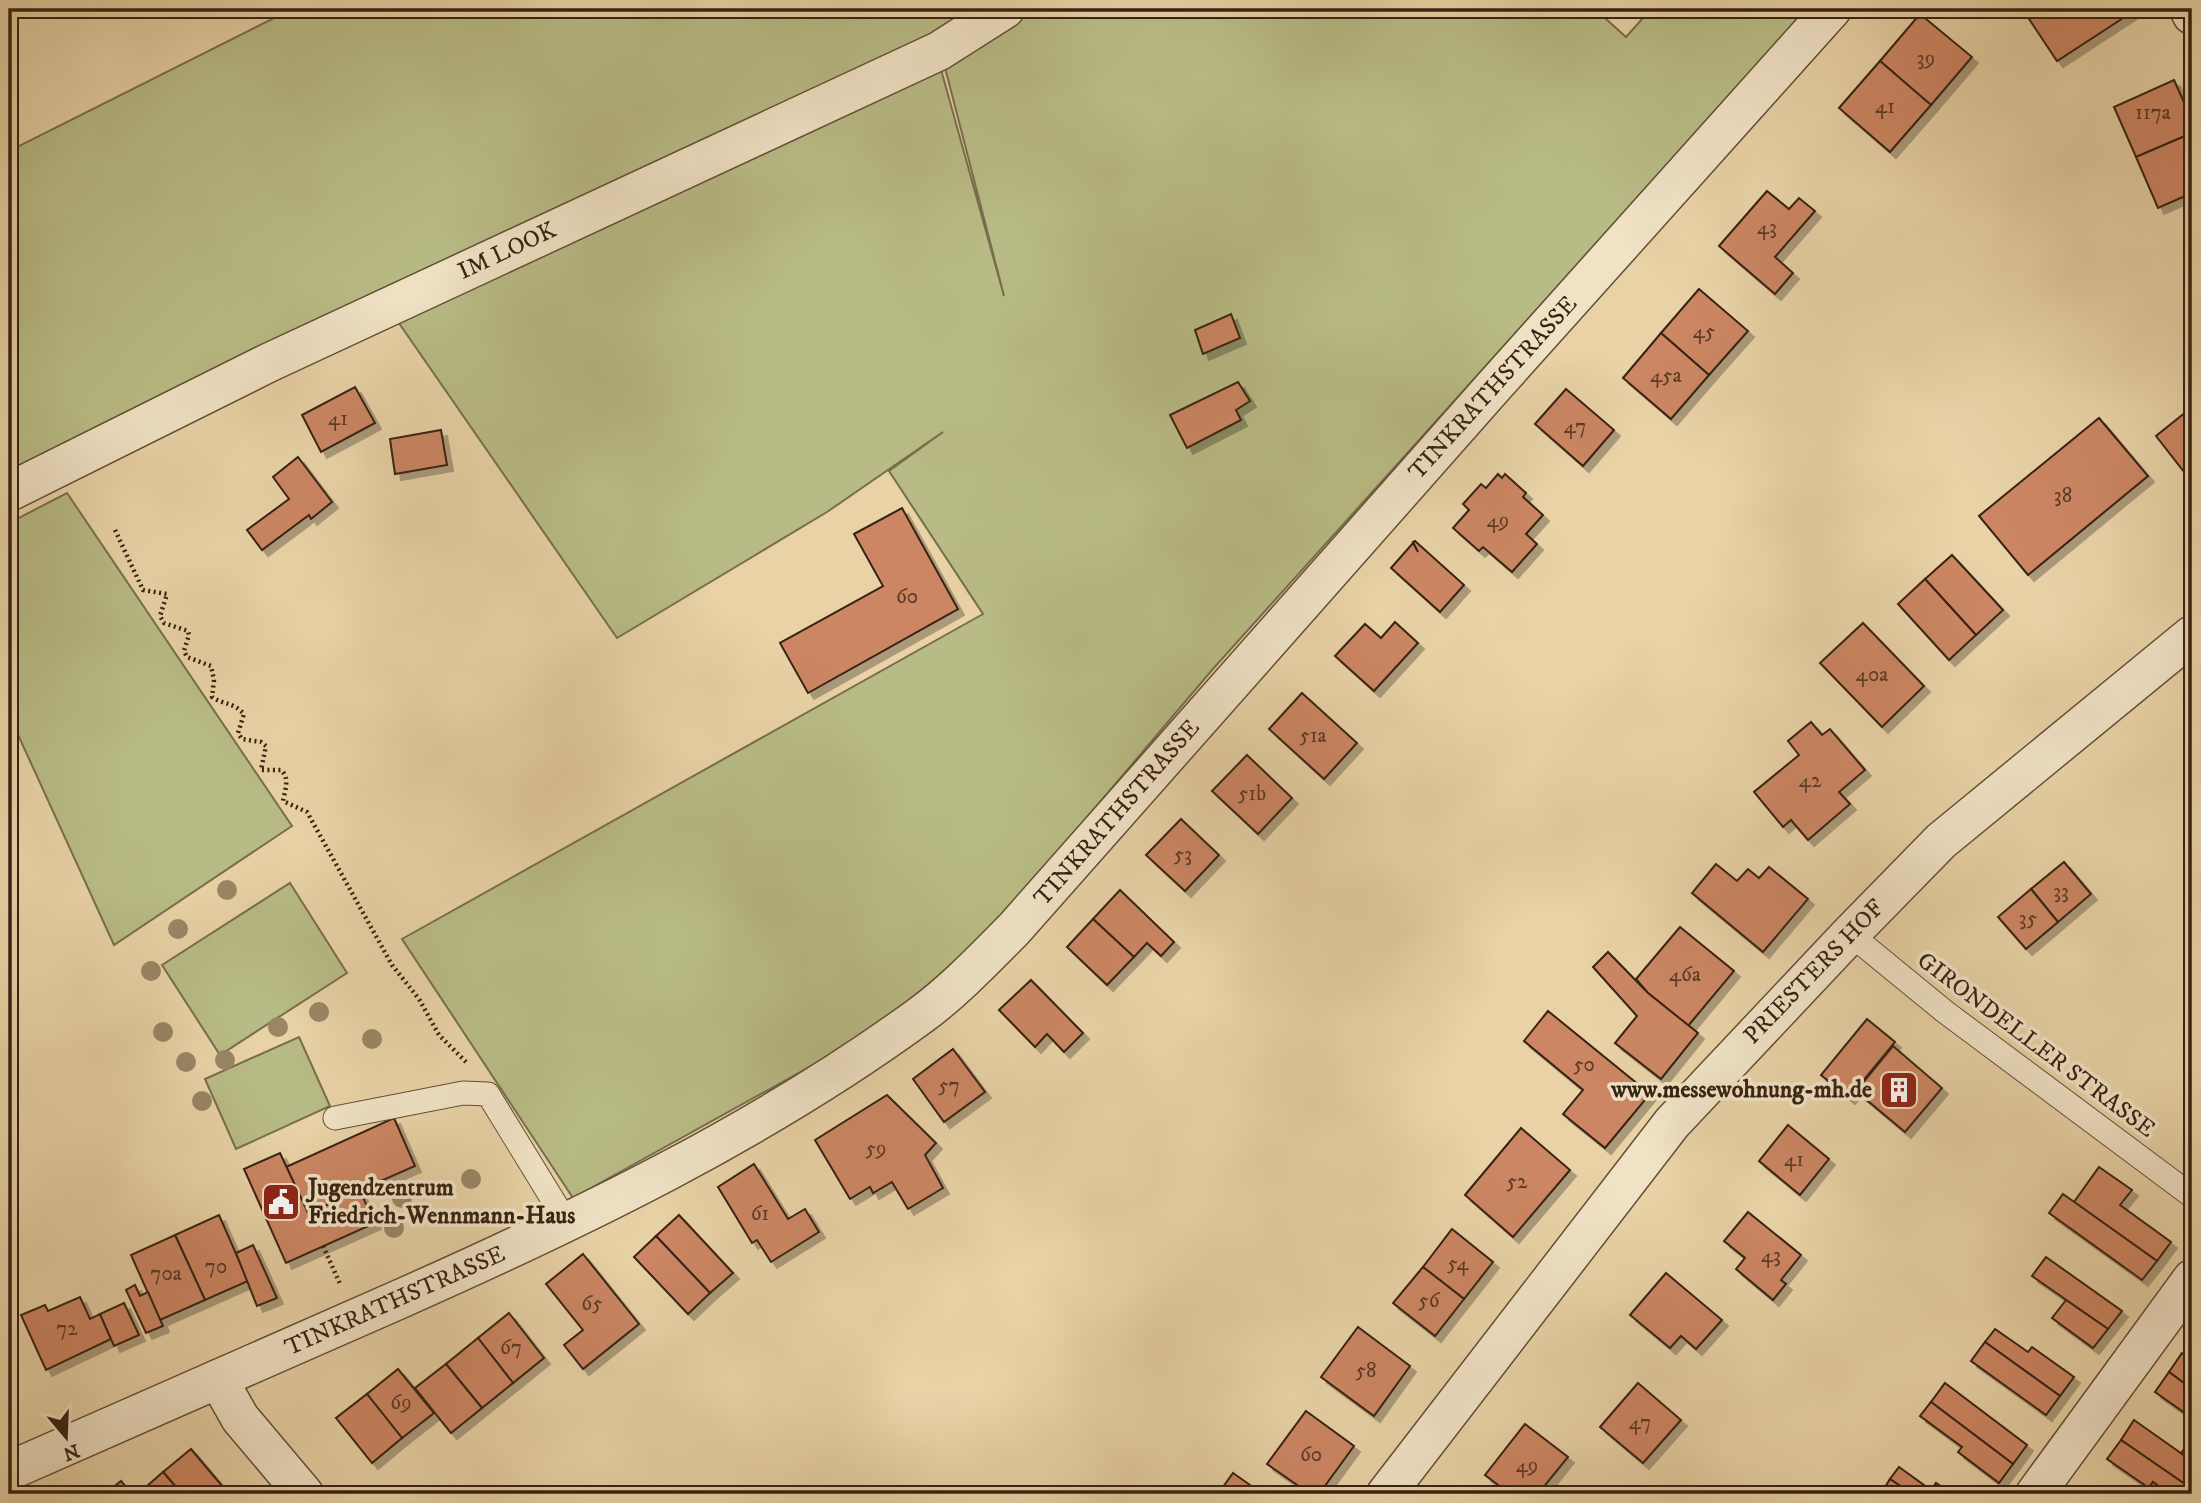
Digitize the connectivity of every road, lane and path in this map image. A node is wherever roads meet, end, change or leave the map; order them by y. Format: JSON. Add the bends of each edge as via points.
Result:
{"nodes":[{"id":1,"x":1005,"y":9,"type":"edge"},
{"id":2,"x":1832,"y":9,"type":"edge"},
{"id":3,"x":2189,"y":9,"type":"edge"},
{"id":4,"x":2192,"y":15,"type":"edge"},
{"id":5,"x":9,"y":492,"type":"edge"},
{"id":6,"x":115,"y":530,"type":"dead end"},
{"id":7,"x":2192,"y":635,"type":"edge"},
{"id":8,"x":1850,"y":934,"type":"junction"},
{"id":9,"x":488,"y":1094,"type":"junction"},
{"id":10,"x":335,"y":1118,"type":"dead end"},
{"id":11,"x":2192,"y":1196,"type":"edge"},
{"id":12,"x":567,"y":1223,"type":"junction"},
{"id":13,"x":2192,"y":1279,"type":"edge"},
{"id":14,"x":218,"y":1379,"type":"junction"},
{"id":15,"x":9,"y":1471,"type":"edge"},
{"id":16,"x":304,"y":1494,"type":"edge"},
{"id":17,"x":1386,"y":1494,"type":"edge"},
{"id":18,"x":2035,"y":1494,"type":"edge"}],
"edges":[{"from":1,"to":5,"type":"street","name":"IM LOOK","via":[[939,51],[366,317]]},
{"from":2,"to":12,"type":"street","name":"TINKRATHSTRASSE","via":[[1014,929],[963,980],[922,1014],[812,1088]]},
{"from":3,"to":4,"type":"street"},
{"from":6,"to":9,"type":"path","via":[[143,590],[167,594],[160,616],[164,623],[188,631],[187,657],[211,666],[212,697],[236,705],[244,714],[238,733],[242,739],[266,746],[261,770],[285,774],[283,801],[306,812],[392,965],[439,1035],[484,1083]]},
{"from":7,"to":8,"type":"street","name":"PRIESTERS HOF","via":[[1941,841]]},
{"from":8,"to":11,"type":"lane","name":"GIRONDELLER STRASSE","via":[[1944,1011]]},
{"from":8,"to":17,"type":"street","name":"PRIESTERS HOF","via":[[1672,1122]]},
{"from":9,"to":10,"type":"lane","via":[[463,1093]]},
{"from":9,"to":12,"type":"lane"},
{"from":12,"to":14,"type":"street","name":"TINKRATHSTRASSE"},
{"from":13,"to":18,"type":"street"},
{"from":14,"to":15,"type":"street","name":"TINKRATHSTRASSE"},
{"from":14,"to":16,"type":"street","via":[[240,1418]]}]}
